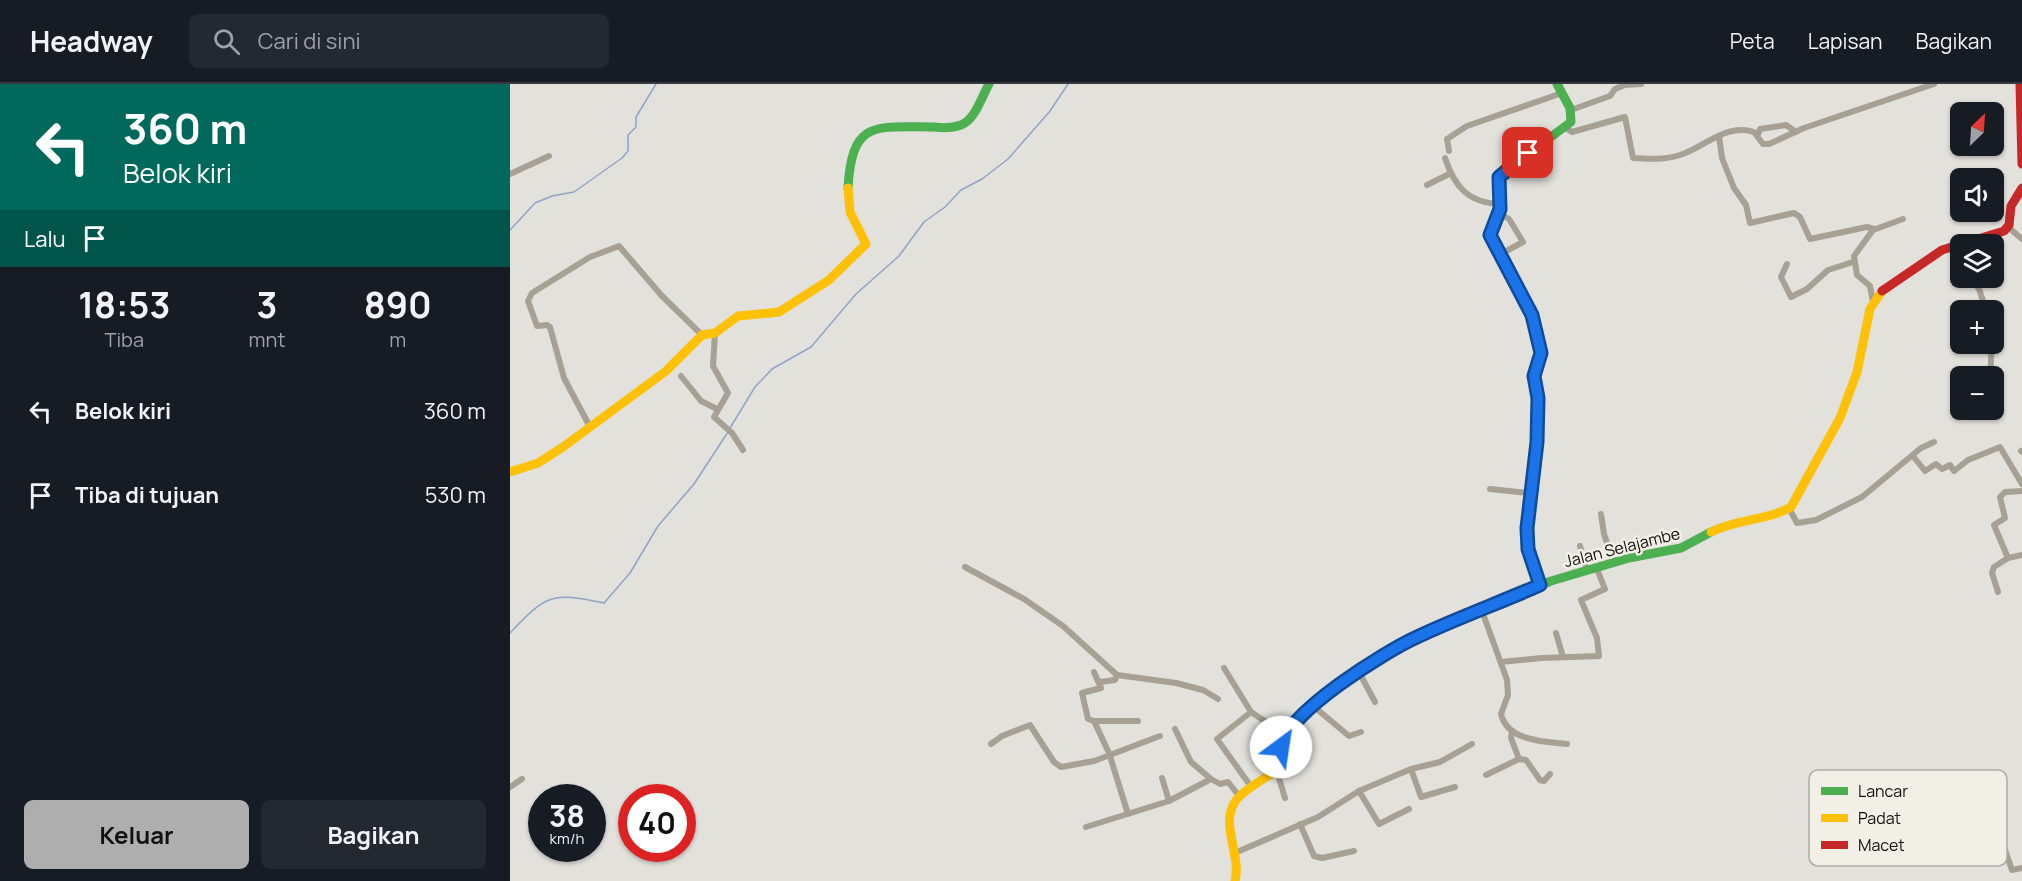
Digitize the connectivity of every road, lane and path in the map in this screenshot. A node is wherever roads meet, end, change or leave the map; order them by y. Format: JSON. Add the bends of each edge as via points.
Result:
{"nodes":[{"id":1,"x":989,"y":84,"type":"edge"},
{"id":2,"x":1641,"y":84,"type":"edge"},
{"id":3,"x":1934,"y":84,"type":"edge"},
{"id":4,"x":2020,"y":84,"type":"edge"},
{"id":5,"x":1560,"y":88,"type":"edge"},
{"id":6,"x":1570,"y":110,"type":"junction"},
{"id":7,"x":2022,"y":126,"type":"edge"},
{"id":8,"x":1566,"y":128,"type":"junction"},
{"id":9,"x":1796,"y":132,"type":"junction"},
{"id":10,"x":1758,"y":134,"type":"junction"},
{"id":11,"x":1719,"y":136,"type":"junction"},
{"id":12,"x":1449,"y":151,"type":"dead end"},
{"id":13,"x":549,"y":156,"type":"dead end"},
{"id":14,"x":1445,"y":158,"type":"dead end"},
{"id":15,"x":2022,"y":164,"type":"edge"},
{"id":16,"x":1451,"y":173,"type":"junction"},
{"id":17,"x":510,"y":174,"type":"edge"},
{"id":18,"x":1427,"y":185,"type":"dead end"},
{"id":19,"x":2022,"y":188,"type":"edge"},
{"id":20,"x":1499,"y":209,"type":"junction"},
{"id":21,"x":1903,"y":219,"type":"dead end"},
{"id":22,"x":2008,"y":227,"type":"junction"},
{"id":23,"x":1874,"y":229,"type":"junction"},
{"id":24,"x":1995,"y":234,"type":"edge"},
{"id":25,"x":2022,"y":239,"type":"edge"},
{"id":26,"x":1950,"y":247,"type":"edge"},
{"id":27,"x":1499,"y":256,"type":"junction"},
{"id":28,"x":1853,"y":262,"type":"junction"},
{"id":29,"x":1787,"y":264,"type":"dead end"},
{"id":30,"x":1873,"y":303,"type":"junction"},
{"id":31,"x":715,"y":333,"type":"junction"},
{"id":32,"x":702,"y":335,"type":"junction"},
{"id":33,"x":681,"y":376,"type":"dead end"},
{"id":34,"x":717,"y":409,"type":"junction"},
{"id":35,"x":590,"y":427,"type":"junction"},
{"id":36,"x":1934,"y":442,"type":"dead end"},
{"id":37,"x":743,"y":450,"type":"dead end"},
{"id":38,"x":1912,"y":456,"type":"junction"},
{"id":39,"x":510,"y":472,"type":"edge"},
{"id":40,"x":2022,"y":484,"type":"edge"},
{"id":41,"x":1491,"y":489,"type":"dead end"},
{"id":42,"x":2022,"y":491,"type":"edge"},
{"id":43,"x":1529,"y":493,"type":"junction"},
{"id":44,"x":1789,"y":508,"type":"junction"},
{"id":45,"x":1601,"y":514,"type":"dead end"},
{"id":46,"x":1580,"y":546,"type":"dead end"},
{"id":47,"x":2022,"y":555,"type":"edge"},
{"id":48,"x":2008,"y":558,"type":"junction"},
{"id":49,"x":1614,"y":563,"type":"junction"},
{"id":50,"x":965,"y":567,"type":"dead end"},
{"id":51,"x":1592,"y":570,"type":"junction"},
{"id":52,"x":1540,"y":585,"type":"junction"},
{"id":53,"x":1998,"y":592,"type":"dead end"},
{"id":54,"x":1482,"y":610,"type":"junction"},
{"id":55,"x":1556,"y":633,"type":"dead end"},
{"id":56,"x":1563,"y":657,"type":"junction"},
{"id":57,"x":1501,"y":662,"type":"junction"},
{"id":58,"x":1224,"y":668,"type":"dead end"},
{"id":59,"x":1094,"y":672,"type":"dead end"},
{"id":60,"x":1359,"y":672,"type":"junction"},
{"id":61,"x":1117,"y":675,"type":"junction"},
{"id":62,"x":1100,"y":682,"type":"junction"},
{"id":63,"x":1218,"y":699,"type":"dead end"},
{"id":64,"x":1375,"y":702,"type":"dead end"},
{"id":65,"x":1312,"y":705,"type":"junction"},
{"id":66,"x":1251,"y":712,"type":"junction"},
{"id":67,"x":1094,"y":721,"type":"junction"},
{"id":68,"x":1138,"y":721,"type":"dead end"},
{"id":69,"x":1175,"y":729,"type":"dead end"},
{"id":70,"x":1512,"y":731,"type":"junction"},
{"id":71,"x":1361,"y":732,"type":"dead end"},
{"id":72,"x":1286,"y":735,"type":"junction"},
{"id":73,"x":1160,"y":736,"type":"dead end"},
{"id":74,"x":991,"y":744,"type":"dead end"},
{"id":75,"x":1472,"y":744,"type":"dead end"},
{"id":76,"x":1567,"y":744,"type":"dead end"},
{"id":77,"x":1109,"y":753,"type":"junction"},
{"id":78,"x":1519,"y":759,"type":"junction"},
{"id":79,"x":1281,"y":767,"type":"junction"},
{"id":80,"x":1411,"y":769,"type":"junction"},
{"id":81,"x":1550,"y":774,"type":"dead end"},
{"id":82,"x":1486,"y":775,"type":"dead end"},
{"id":83,"x":1162,"y":778,"type":"dead end"},
{"id":84,"x":522,"y":779,"type":"dead end"},
{"id":85,"x":1211,"y":779,"type":"junction"},
{"id":86,"x":510,"y":787,"type":"edge"},
{"id":87,"x":1455,"y":787,"type":"dead end"},
{"id":88,"x":1252,"y":788,"type":"junction"},
{"id":89,"x":1359,"y":791,"type":"junction"},
{"id":90,"x":1240,"y":797,"type":"junction"},
{"id":91,"x":1286,"y":798,"type":"dead end"},
{"id":92,"x":1169,"y":801,"type":"junction"},
{"id":93,"x":1409,"y":809,"type":"dead end"},
{"id":94,"x":1128,"y":814,"type":"junction"},
{"id":95,"x":1300,"y":825,"type":"junction"},
{"id":96,"x":1086,"y":827,"type":"dead end"},
{"id":97,"x":1354,"y":851,"type":"dead end"},
{"id":98,"x":1237,"y":852,"type":"junction"},
{"id":99,"x":2007,"y":858,"type":"edge"},
{"id":100,"x":2022,"y":868,"type":"edge"},
{"id":101,"x":1235,"y":881,"type":"edge"}],
"edges":[{"from":1,"to":31,"type":"street","via":[[971,117],[962,125],[888,128],[862,136],[850,153],[849,203],[865,237],[864,248],[829,280],[779,312],[738,316]]},
{"from":2,"to":6,"type":"street","via":[[1614,89],[1610,96]]},
{"from":3,"to":9,"type":"street"},
{"from":4,"to":7,"type":"street"},
{"from":5,"to":6,"type":"street"},
{"from":5,"to":12,"type":"street","via":[[1467,126],[1447,139]]},
{"from":6,"to":8,"type":"street","via":[[1571,122]]},
{"from":7,"to":15,"type":"street"},
{"from":8,"to":11,"type":"street","via":[[1574,131],[1625,117],[1631,156],[1635,158],[1681,155]]},
{"from":8,"to":20,"type":"street","via":[[1501,174]]},
{"from":9,"to":10,"type":"street","via":[[1786,125],[1760,129]]},
{"from":9,"to":10,"type":"street","via":[[1765,145]]},
{"from":10,"to":11,"type":"street","via":[[1738,129]]},
{"from":11,"to":23,"type":"street","via":[[1722,158],[1746,205],[1750,223],[1794,213],[1800,217],[1810,239],[1867,227]]},
{"from":13,"to":17,"type":"street"},
{"from":14,"to":16,"type":"street"},
{"from":16,"to":18,"type":"street"},
{"from":16,"to":20,"type":"street","via":[[1475,200]]},
{"from":19,"to":22,"type":"street","via":[[2011,206]]},
{"from":20,"to":27,"type":"street","via":[[1490,235]]},
{"from":20,"to":27,"type":"street","via":[[1523,242]]},
{"from":21,"to":23,"type":"street"},
{"from":22,"to":24,"type":"street"},
{"from":22,"to":25,"type":"street"},
{"from":23,"to":28,"type":"street"},
{"from":26,"to":30,"type":"street","via":[[1891,283]]},
{"from":27,"to":43,"type":"street","via":[[1532,315],[1541,353],[1534,376],[1537,442]]},
{"from":28,"to":29,"type":"street","via":[[1827,270],[1807,289],[1791,297],[1781,277]]},
{"from":28,"to":30,"type":"street","via":[[1858,277],[1870,286]]},
{"from":30,"to":44,"type":"street","via":[[1857,372],[1843,411]]},
{"from":31,"to":32,"type":"street"},
{"from":31,"to":34,"type":"street","via":[[713,366],[728,393]]},
{"from":32,"to":35,"type":"street","via":[[666,371]]},
{"from":32,"to":35,"type":"street","via":[[619,246],[590,256],[532,293],[528,301],[537,326],[550,327],[564,378]]},
{"from":33,"to":34,"type":"street","via":[[701,401]]},
{"from":34,"to":37,"type":"street","via":[[715,420],[732,433]]},
{"from":35,"to":39,"type":"street","via":[[548,458]]},
{"from":36,"to":38,"type":"street"},
{"from":38,"to":40,"type":"street","via":[[1925,471],[1936,465],[1942,469],[1950,465],[1954,471],[1968,460],[2000,447]]},
{"from":38,"to":44,"type":"street","via":[[1870,492],[1816,520],[1797,523]]},
{"from":41,"to":43,"type":"street"},
{"from":42,"to":48,"type":"street","via":[[2005,492],[2000,497],[2005,518],[1994,526]]},
{"from":43,"to":52,"type":"street","via":[[1528,549]]},
{"from":44,"to":49,"type":"street","name":"Jalan Selajambe","via":[[1723,526],[1681,548]]},
{"from":45,"to":49,"type":"street"},
{"from":46,"to":51,"type":"street"},
{"from":47,"to":48,"type":"street"},
{"from":48,"to":53,"type":"street","via":[[1992,570]]},
{"from":49,"to":51,"type":"street","name":"Jalan Selajambe"},
{"from":50,"to":61,"type":"street","via":[[1064,626]]},
{"from":51,"to":52,"type":"street","name":"Jalan Selajambe"},
{"from":51,"to":56,"type":"street","via":[[1605,589],[1581,600],[1597,638],[1599,656]]},
{"from":52,"to":54,"type":"street","name":"Jalan Selajambe"},
{"from":54,"to":57,"type":"street"},
{"from":54,"to":60,"type":"street","name":"Jalan Selajambe","via":[[1412,639]]},
{"from":55,"to":56,"type":"street"},
{"from":56,"to":57,"type":"street"},
{"from":57,"to":70,"type":"street","via":[[1508,688],[1501,717]]},
{"from":58,"to":66,"type":"street"},
{"from":59,"to":62,"type":"street"},
{"from":60,"to":64,"type":"street"},
{"from":60,"to":65,"type":"street","name":"Jalan Selajambe"},
{"from":61,"to":62,"type":"street","via":[[1115,681]]},
{"from":61,"to":63,"type":"street","via":[[1176,683],[1203,690]]},
{"from":62,"to":67,"type":"street","via":[[1100,689],[1081,695],[1087,719]]},
{"from":65,"to":71,"type":"street","via":[[1349,736]]},
{"from":65,"to":72,"type":"street","name":"Jalan Selajambe"},
{"from":66,"to":72,"type":"street"},
{"from":66,"to":88,"type":"street","via":[[1217,739]]},
{"from":67,"to":68,"type":"street"},
{"from":67,"to":77,"type":"street"},
{"from":69,"to":85,"type":"street","via":[[1191,762]]},
{"from":70,"to":76,"type":"street","via":[[1537,741]]},
{"from":70,"to":78,"type":"street"},
{"from":72,"to":79,"type":"street","via":[[1281,746]]},
{"from":73,"to":77,"type":"street"},
{"from":74,"to":77,"type":"street","via":[[1028,724],[1059,767],[1094,761]]},
{"from":75,"to":80,"type":"street","via":[[1440,762]]},
{"from":77,"to":94,"type":"street"},
{"from":78,"to":81,"type":"street","via":[[1527,761],[1540,780]]},
{"from":78,"to":82,"type":"street"},
{"from":79,"to":88,"type":"street"},
{"from":79,"to":91,"type":"street","via":[[1278,775]]},
{"from":80,"to":87,"type":"street","via":[[1421,797]]},
{"from":80,"to":89,"type":"street"},
{"from":83,"to":92,"type":"street"},
{"from":84,"to":86,"type":"street"},
{"from":85,"to":90,"type":"street","via":[[1221,784],[1228,782]]},
{"from":85,"to":92,"type":"street"},
{"from":88,"to":90,"type":"street"},
{"from":89,"to":93,"type":"street","via":[[1379,824]]},
{"from":89,"to":95,"type":"street"},
{"from":90,"to":98,"type":"street","via":[[1230,816]]},
{"from":92,"to":94,"type":"street"},
{"from":94,"to":96,"type":"street"},
{"from":95,"to":97,"type":"street","via":[[1314,856]]},
{"from":95,"to":98,"type":"street"},
{"from":98,"to":101,"type":"street"},
{"from":99,"to":100,"type":"street","via":[[2014,870]]}]}
